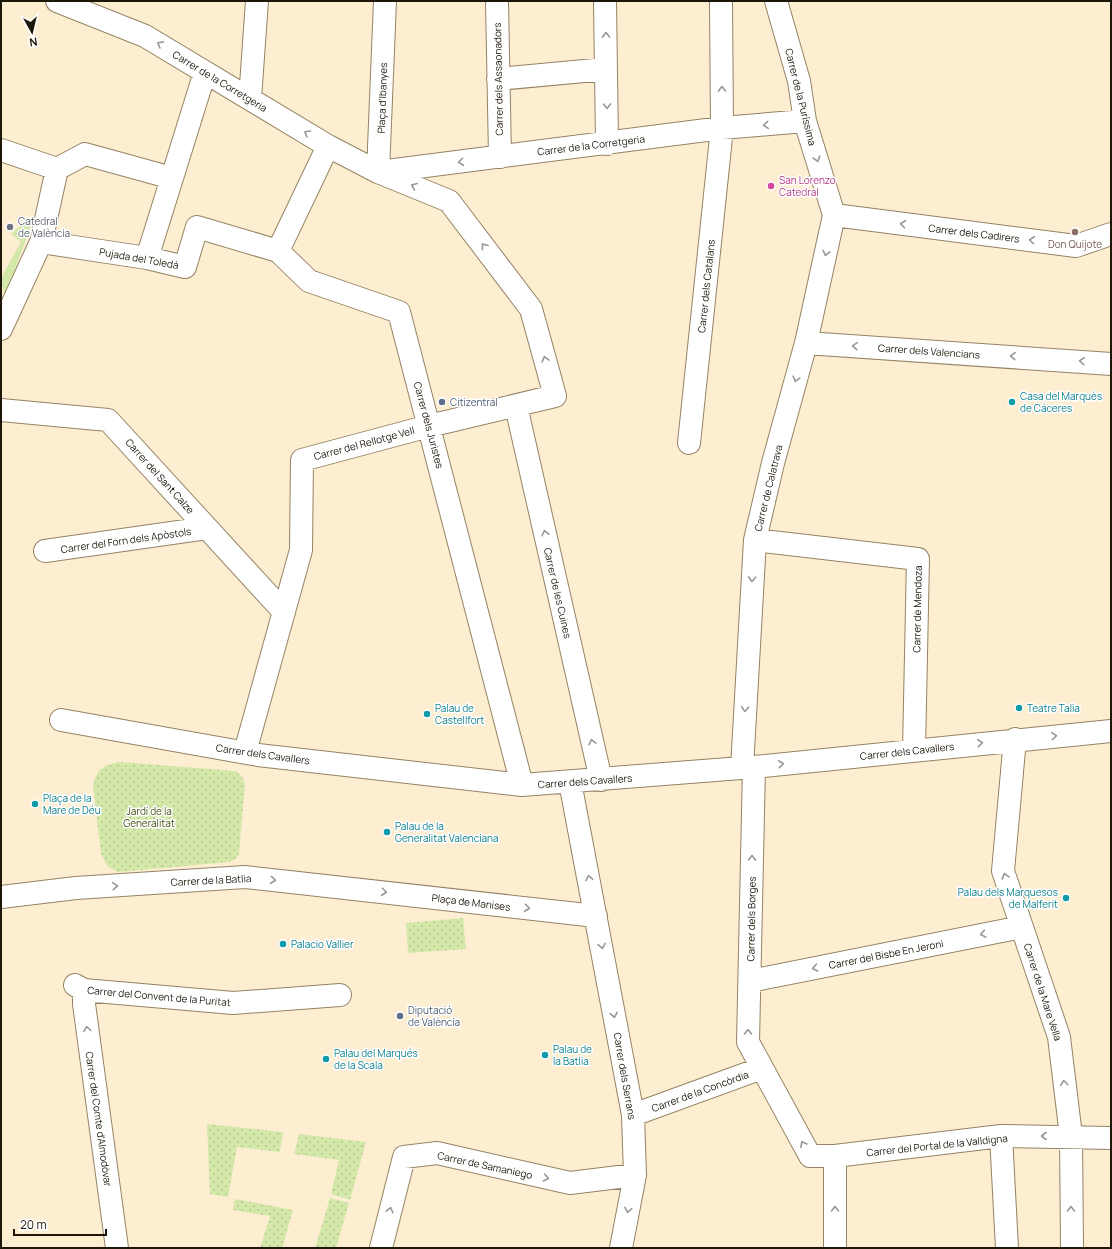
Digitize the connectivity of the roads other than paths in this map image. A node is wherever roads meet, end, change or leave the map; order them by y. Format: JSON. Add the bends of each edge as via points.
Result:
{"nodes":[{"id":1,"x":57,"y":1,"type":"edge"},
{"id":2,"x":257,"y":1,"type":"edge"},
{"id":3,"x":385,"y":1,"type":"edge"},
{"id":4,"x":497,"y":1,"type":"edge"},
{"id":5,"x":605,"y":1,"type":"edge"},
{"id":6,"x":721,"y":1,"type":"edge"},
{"id":7,"x":776,"y":1,"type":"edge"},
{"id":8,"x":86,"y":7,"type":"edge"},
{"id":9,"x":606,"y":69,"type":"junction"},
{"id":10,"x":205,"y":72,"type":"junction"},
{"id":11,"x":498,"y":79,"type":"junction"},
{"id":12,"x":250,"y":99,"type":"junction"},
{"id":13,"x":805,"y":121,"type":"junction"},
{"id":14,"x":722,"y":128,"type":"junction"},
{"id":15,"x":607,"y":144,"type":"junction"},
{"id":16,"x":328,"y":146,"type":"junction"},
{"id":17,"x":1,"y":150,"type":"edge"},
{"id":18,"x":500,"y":157,"type":"junction"},
{"id":19,"x":57,"y":168,"type":"junction"},
{"id":20,"x":378,"y":172,"type":"junction"},
{"id":21,"x":172,"y":178,"type":"junction"},
{"id":22,"x":834,"y":215,"type":"junction"},
{"id":23,"x":1111,"y":234,"type":"edge"},
{"id":24,"x":41,"y":242,"type":"junction"},
{"id":25,"x":278,"y":251,"type":"junction"},
{"id":26,"x":147,"y":258,"type":"junction"},
{"id":27,"x":1,"y":329,"type":"edge"},
{"id":28,"x":806,"y":343,"type":"junction"},
{"id":29,"x":1111,"y":364,"type":"edge"},
{"id":30,"x":555,"y":396,"type":"joint"},
{"id":31,"x":516,"y":406,"type":"junction"},
{"id":32,"x":1,"y":410,"type":"edge"},
{"id":33,"x":429,"y":426,"type":"junction"},
{"id":34,"x":689,"y":443,"type":"dead end"},
{"id":35,"x":207,"y":528,"type":"junction"},
{"id":36,"x":755,"y":540,"type":"junction"},
{"id":37,"x":45,"y":551,"type":"dead end"},
{"id":38,"x":284,"y":612,"type":"junction"},
{"id":39,"x":61,"y":720,"type":"dead end"},
{"id":40,"x":1111,"y":731,"type":"edge"},
{"id":41,"x":1015,"y":739,"type":"junction"},
{"id":42,"x":914,"y":750,"type":"junction"},
{"id":43,"x":245,"y":752,"type":"junction"},
{"id":44,"x":748,"y":768,"type":"junction"},
{"id":45,"x":601,"y":780,"type":"junction"},
{"id":46,"x":570,"y":782,"type":"junction"},
{"id":47,"x":522,"y":785,"type":"junction"},
{"id":48,"x":345,"y":887,"type":"joint"},
{"id":49,"x":1,"y":897,"type":"edge"},
{"id":50,"x":596,"y":916,"type":"junction"},
{"id":51,"x":1022,"y":927,"type":"junction"},
{"id":52,"x":750,"y":981,"type":"junction"},
{"id":53,"x":80,"y":988,"type":"joint"},
{"id":54,"x":340,"y":995,"type":"dead end"},
{"id":55,"x":762,"y":1068,"type":"junction"},
{"id":56,"x":633,"y":1115,"type":"junction"},
{"id":57,"x":1001,"y":1136,"type":"junction"},
{"id":58,"x":1071,"y":1136,"type":"junction"},
{"id":59,"x":1111,"y":1138,"type":"edge"},
{"id":60,"x":835,"y":1156,"type":"junction"},
{"id":61,"x":635,"y":1175,"type":"junction"},
{"id":62,"x":117,"y":1248,"type":"edge"},
{"id":63,"x":381,"y":1248,"type":"edge"},
{"id":64,"x":621,"y":1248,"type":"edge"},
{"id":65,"x":835,"y":1248,"type":"edge"},
{"id":66,"x":1007,"y":1248,"type":"edge"},
{"id":67,"x":1072,"y":1248,"type":"edge"}],
"edges":[{"from":1,"to":8,"type":"street","name":"Carrer de la Corretgeria"},
{"from":2,"to":12,"type":"street"},
{"from":3,"to":20,"type":"street","name":"Plaça d'Ibanyes"},
{"from":4,"to":11,"type":"street","name":"Carrer dels Assaonadors"},
{"from":9,"to":5,"type":"street","one_way":true},
{"from":14,"to":6,"type":"street","name":"Carrer dels Catalans","one_way":true},
{"from":7,"to":13,"type":"street","name":"Carrer de la Puríssima","via":[[799,81]]},
{"from":10,"to":8,"type":"street","name":"Carrer de la Corretgeria","one_way":true,"via":[[145,36]]},
{"from":9,"to":11,"type":"street"},
{"from":9,"to":15,"type":"street","one_way":true},
{"from":10,"to":12,"type":"street","name":"Carrer de la Corretgeria"},
{"from":10,"to":21,"type":"street"},
{"from":11,"to":18,"type":"street","name":"Carrer dels Assaonadors"},
{"from":16,"to":12,"type":"street","name":"Carrer de la Corretgeria","one_way":true},
{"from":13,"to":14,"type":"street","name":"Carrer de la Corretgeria","one_way":true},
{"from":13,"to":22,"type":"street","name":"Carrer de la Puríssima","one_way":true},
{"from":14,"to":15,"type":"street","name":"Carrer de la Corretgeria"},
{"from":14,"to":34,"type":"street","name":"Carrer dels Catalans"},
{"from":15,"to":18,"type":"street","name":"Carrer de la Corretgeria"},
{"from":16,"to":20,"type":"street","name":"Carrer de la Corretgeria"},
{"from":16,"to":25,"type":"street"},
{"from":17,"to":19,"type":"street"},
{"from":18,"to":20,"type":"street","name":"Carrer de la Corretgeria","one_way":true},
{"from":19,"to":21,"type":"street","via":[[85,154]]},
{"from":19,"to":24,"type":"street"},
{"from":30,"to":20,"type":"street","name":"Carrer de la Corretgeria","one_way":true,"via":[[531,309],[449,201]]},
{"from":21,"to":26,"type":"street"},
{"from":23,"to":22,"type":"street","name":"Carrer dels Cadirers","one_way":true,"via":[[1076,246]]},
{"from":22,"to":28,"type":"street","name":"Carrer de Calatrava","one_way":true},
{"from":24,"to":26,"type":"street","name":"Pujada del Toledà"},
{"from":24,"to":27,"type":"street"},
{"from":25,"to":26,"type":"street","name":"Pujada del Toledà","via":[[197,227],[185,267]]},
{"from":25,"to":33,"type":"street","name":"Carrer dels Juristes","via":[[309,281],[398,312]]},
{"from":29,"to":28,"type":"street","name":"Carrer dels Valencians","one_way":true},
{"from":28,"to":36,"type":"street","name":"Carrer de Calatrava","one_way":true},
{"from":30,"to":31,"type":"street","name":"Carrer del Rellotge Vell"},
{"from":31,"to":33,"type":"street","name":"Carrer del Rellotge Vell"},
{"from":45,"to":31,"type":"street","name":"Carrer de les Cuines","one_way":true},
{"from":32,"to":35,"type":"street","name":"Carrer del Sant Calze","via":[[108,420]]},
{"from":33,"to":38,"type":"street","name":"Carrer del Rellotge Vell","via":[[302,460],[301,550]]},
{"from":33,"to":47,"type":"street","name":"Carrer dels Juristes"},
{"from":35,"to":37,"type":"street","name":"Carrer del Forn dels Apòstols"},
{"from":35,"to":38,"type":"street","name":"Carrer del Sant Calze"},
{"from":36,"to":42,"type":"street","name":"Carrer de Mendoza","via":[[918,559]]},
{"from":36,"to":44,"type":"street","name":"Carrer de Calatrava","one_way":true},
{"from":38,"to":43,"type":"street","name":"Carrer del Rellotge Vell"},
{"from":39,"to":43,"type":"street","name":"Carrer dels Cavallers"},
{"from":41,"to":40,"type":"street","name":"Carrer dels Cavallers","one_way":true},
{"from":42,"to":41,"type":"street","name":"Carrer dels Cavallers","one_way":true},
{"from":51,"to":41,"type":"street","name":"Carrer de la Mare Vella","one_way":true,"via":[[1004,871]]},
{"from":44,"to":42,"type":"street","name":"Carrer dels Cavallers","one_way":true},
{"from":43,"to":47,"type":"street","name":"Carrer dels Cavallers"},
{"from":44,"to":45,"type":"street","name":"Carrer dels Cavallers"},
{"from":52,"to":44,"type":"street","name":"Carrer dels Borges","one_way":true},
{"from":45,"to":46,"type":"street","name":"Carrer dels Cavallers"},
{"from":46,"to":47,"type":"street","name":"Carrer dels Cavallers"},
{"from":50,"to":46,"type":"street","one_way":true},
{"from":49,"to":48,"type":"street","name":"Carrer de la Batlia","one_way":true,"via":[[76,888],[245,877]]},
{"from":48,"to":50,"type":"street","name":"Plaça de Manises","one_way":true},
{"from":50,"to":56,"type":"street","name":"Carrer dels Serrans","one_way":true},
{"from":51,"to":52,"type":"street","name":"Carrer del Bisbe En Jeroni","one_way":true},
{"from":58,"to":51,"type":"street","name":"Carrer de la Mare Vella","one_way":true,"via":[[1059,1036]]},
{"from":55,"to":52,"type":"street","name":"Carrer dels Borges","one_way":true,"via":[[748,1042]]},
{"from":53,"to":54,"type":"street","name":"Carrer del Convent de la Puritat","via":[[233,1003]]},
{"from":62,"to":53,"type":"street","name":"Carrer del Comte d'Almodòvar","one_way":true},
{"from":55,"to":56,"type":"street","name":"Carrer de la Concòrdia"},
{"from":60,"to":55,"type":"street","name":"Carrer de la Concòrdia","one_way":true,"via":[[810,1156]]},
{"from":56,"to":61,"type":"street","name":"Carrer dels Serrans"},
{"from":58,"to":57,"type":"street","name":"Carrer del Portal de la Valldigna","one_way":true},
{"from":57,"to":60,"type":"street","name":"Carrer del Portal de la Valldigna"},
{"from":57,"to":66,"type":"street"},
{"from":58,"to":59,"type":"street","name":"Carrer del Portal de la Valldigna"},
{"from":67,"to":58,"type":"street","name":"Carrer de la Mare Vella","one_way":true},
{"from":65,"to":60,"type":"street","one_way":true},
{"from":63,"to":61,"type":"street","name":"Carrer de Samaniego","one_way":true,"via":[[404,1157],[437,1153],[570,1183]]},
{"from":61,"to":64,"type":"street","name":"Carrer dels Serrans","one_way":true}]}
